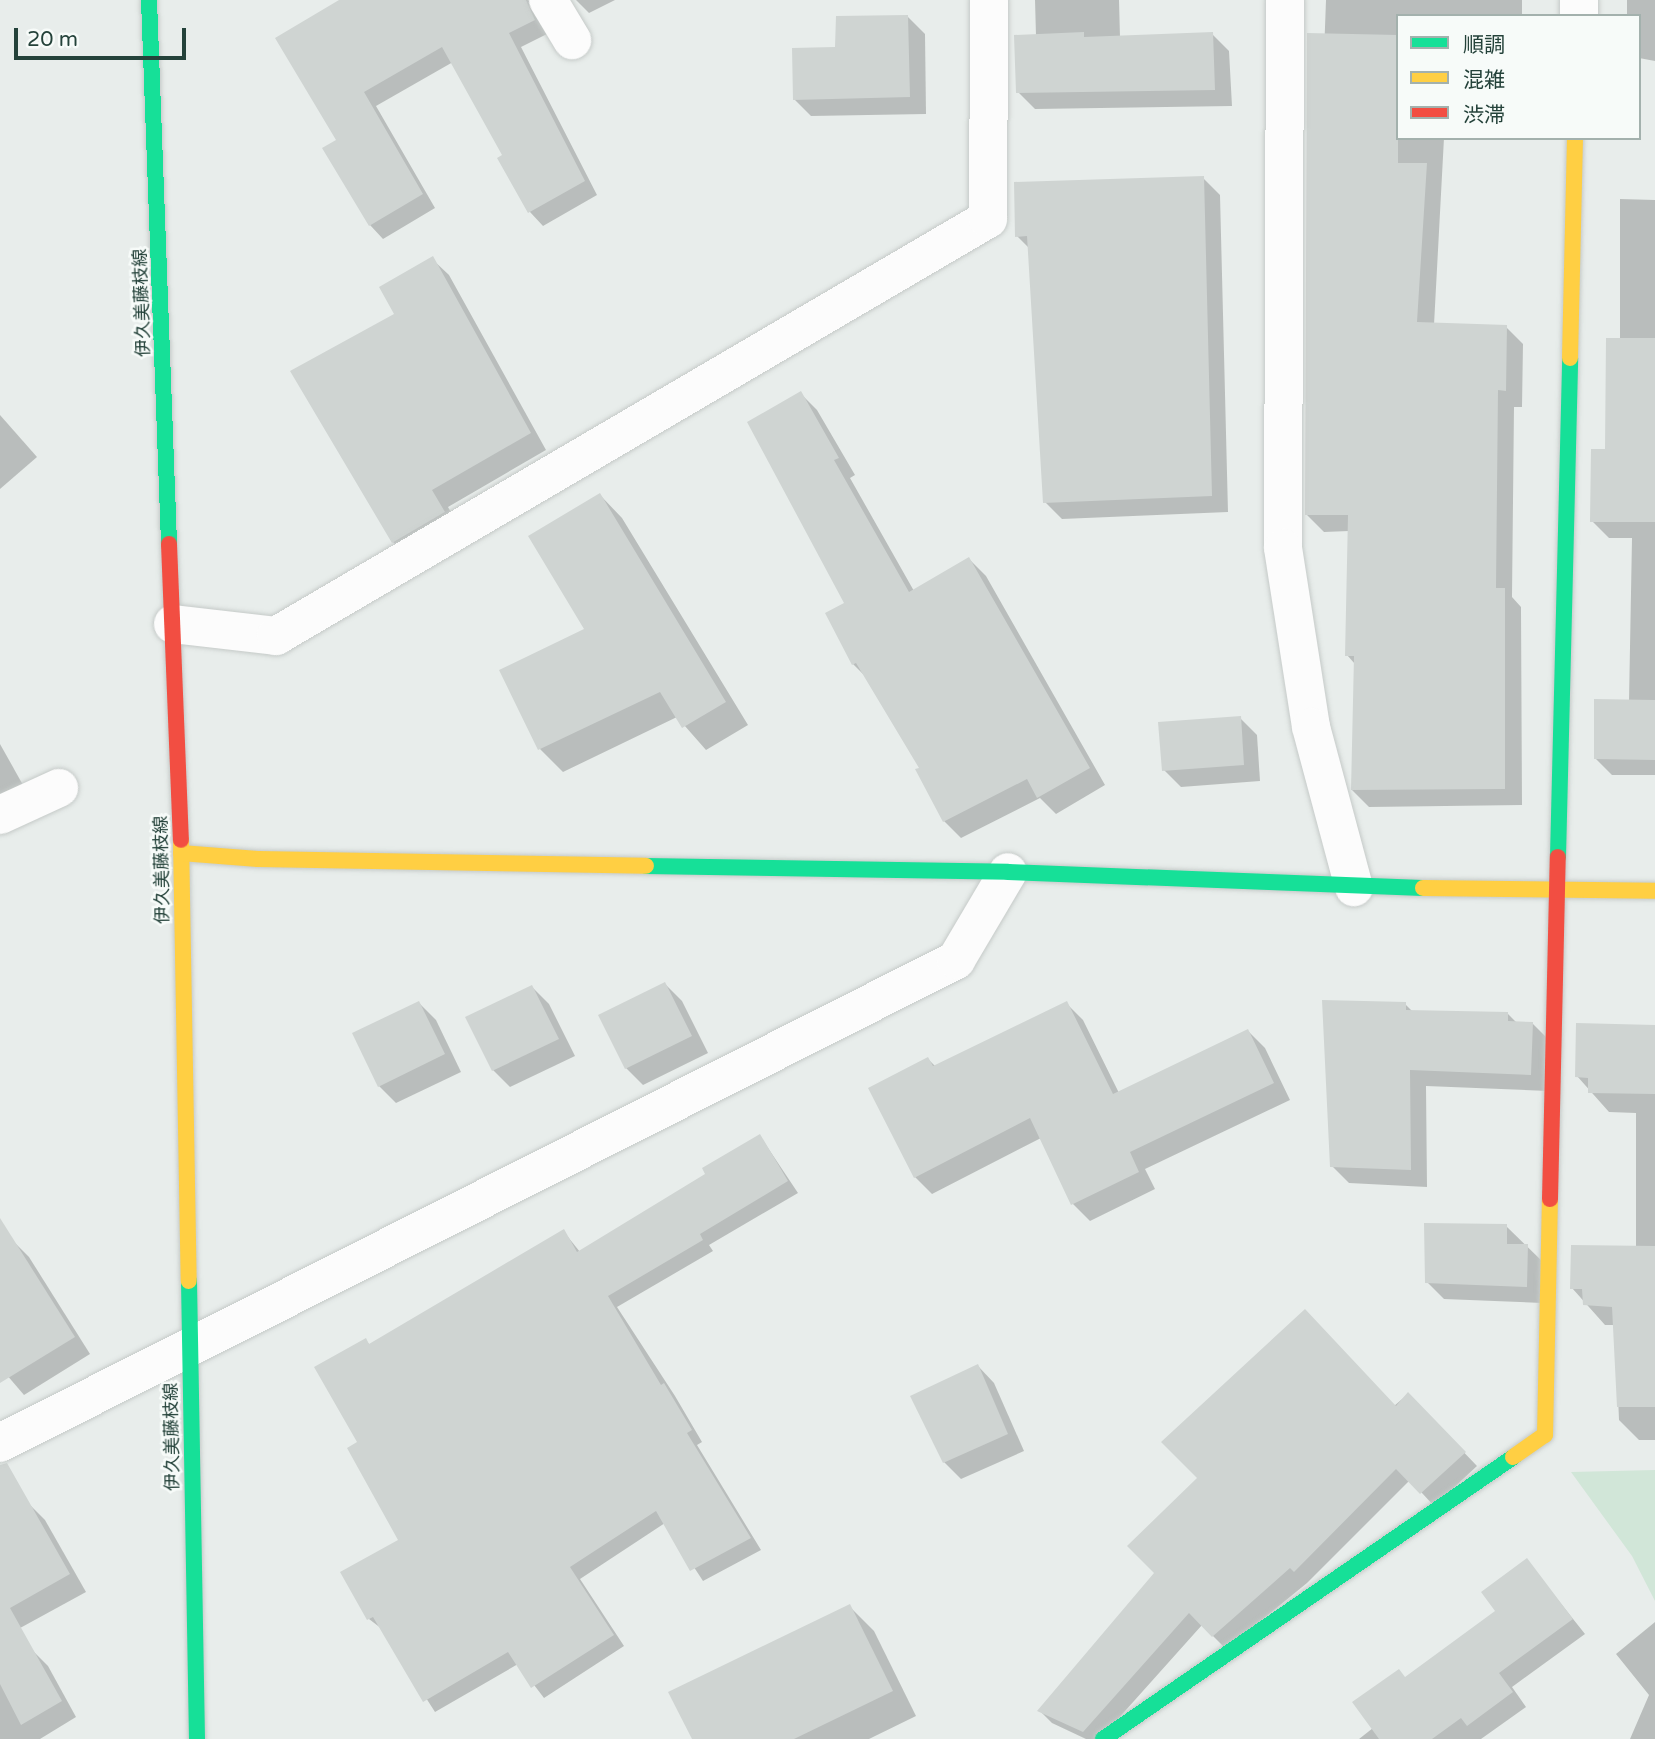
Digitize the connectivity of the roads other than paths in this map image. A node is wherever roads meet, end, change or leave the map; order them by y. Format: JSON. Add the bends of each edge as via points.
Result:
{"nodes":[{"id":1,"x":149,"y":0,"type":"edge"},
{"id":2,"x":548,"y":0,"type":"edge"},
{"id":3,"x":989,"y":0,"type":"edge"},
{"id":4,"x":1285,"y":0,"type":"edge"},
{"id":5,"x":572,"y":40,"type":"dead end"},
{"id":6,"x":1575,"y":140,"type":"edge"},
{"id":7,"x":173,"y":624,"type":"junction"},
{"id":8,"x":59,"y":788,"type":"dead end"},
{"id":9,"x":0,"y":815,"type":"edge"},
{"id":10,"x":181,"y":853,"type":"junction"},
{"id":11,"x":1008,"y":872,"type":"junction"},
{"id":12,"x":1354,"y":887,"type":"junction"},
{"id":13,"x":1556,"y":890,"type":"junction"},
{"id":14,"x":1655,"y":891,"type":"edge"},
{"id":15,"x":190,"y":1344,"type":"junction"},
{"id":16,"x":0,"y":1443,"type":"edge"},
{"id":17,"x":197,"y":1739,"type":"edge"},
{"id":18,"x":1103,"y":1739,"type":"edge"}],
"edges":[{"from":1,"to":7,"type":"street","name":"伊久美藤枝線"},
{"from":2,"to":5,"type":"street"},
{"from":3,"to":7,"type":"street","via":[[988,219],[276,636]]},
{"from":4,"to":12,"type":"street","via":[[1283,548],[1311,727]]},
{"from":6,"to":13,"type":"street"},
{"from":7,"to":10,"type":"street","name":"伊久美藤枝線"},
{"from":8,"to":9,"type":"street"},
{"from":10,"to":11,"type":"street","via":[[258,859]]},
{"from":10,"to":15,"type":"street","name":"伊久美藤枝線"},
{"from":11,"to":12,"type":"street"},
{"from":11,"to":15,"type":"street","via":[[956,960]]},
{"from":12,"to":13,"type":"street"},
{"from":13,"to":14,"type":"street"},
{"from":13,"to":18,"type":"street","via":[[1545,1435]]},
{"from":15,"to":16,"type":"street"},
{"from":15,"to":17,"type":"street","name":"伊久美藤枝線"}]}
